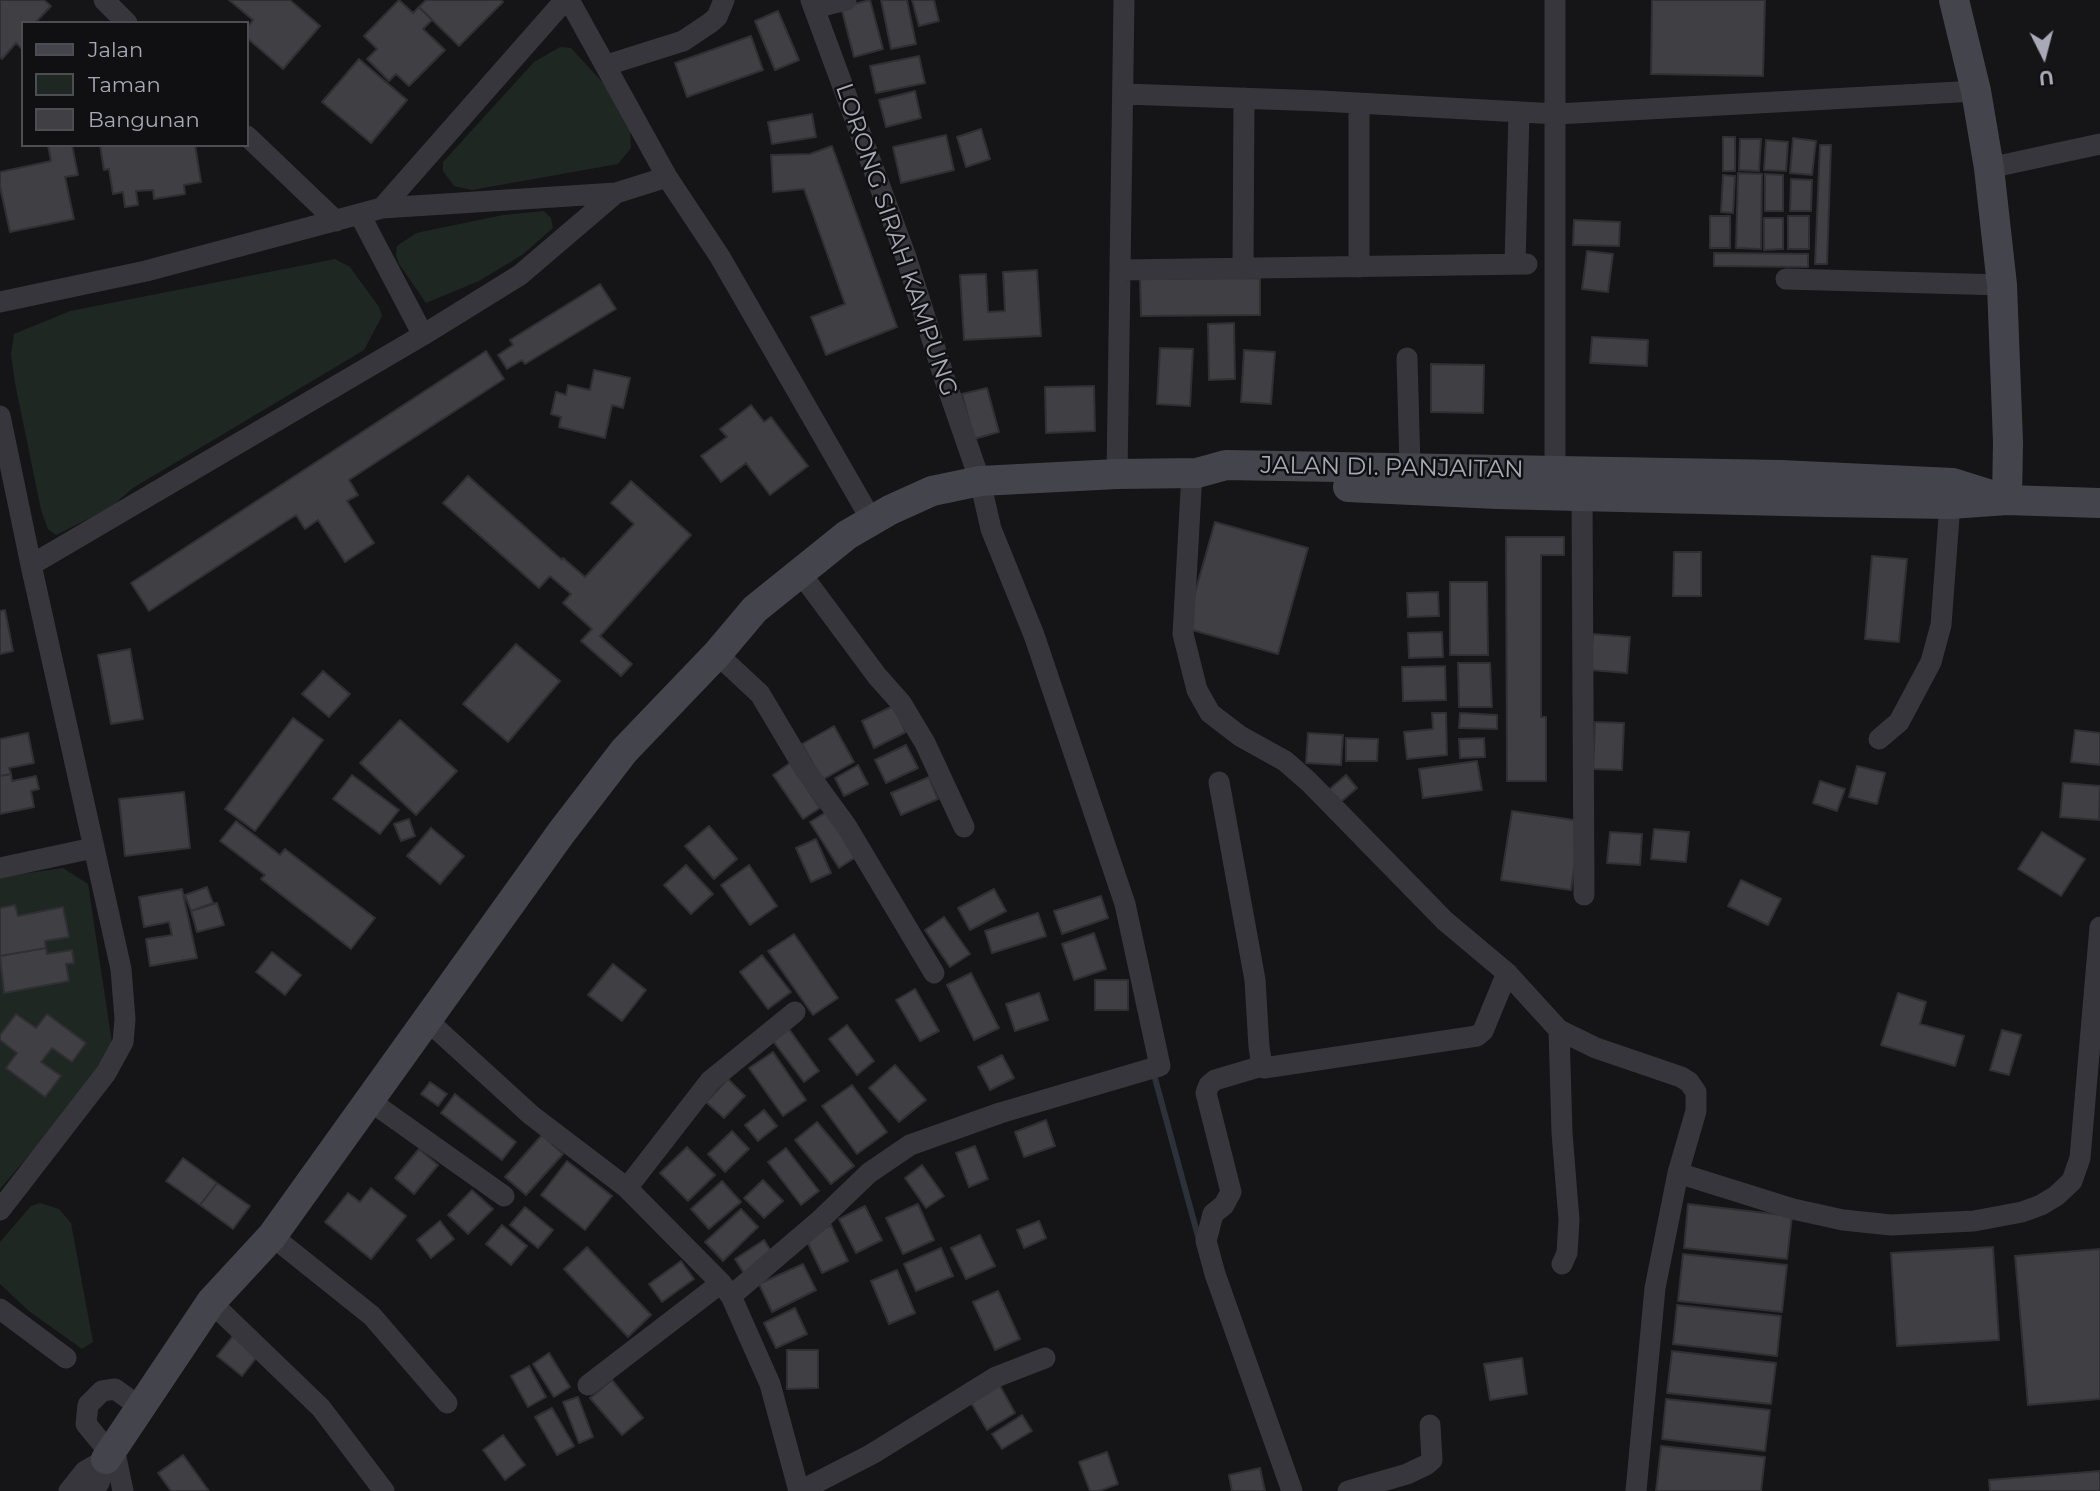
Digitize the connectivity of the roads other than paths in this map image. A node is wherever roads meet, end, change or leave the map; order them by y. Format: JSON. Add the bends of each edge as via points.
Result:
{"nodes":[{"id":1,"x":104,"y":0,"type":"edge"},
{"id":2,"x":567,"y":0,"type":"edge"},
{"id":3,"x":724,"y":0,"type":"edge"},
{"id":4,"x":846,"y":0,"type":"edge"},
{"id":5,"x":1124,"y":0,"type":"edge"},
{"id":6,"x":1555,"y":0,"type":"edge"},
{"id":7,"x":1954,"y":0,"type":"edge"},
{"id":8,"x":812,"y":4,"type":"edge"},
{"id":9,"x":125,"y":21,"type":"edge"},
{"id":10,"x":607,"y":65,"type":"junction"},
{"id":11,"x":1976,"y":91,"type":"junction"},
{"id":12,"x":1125,"y":93,"type":"junction"},
{"id":13,"x":1244,"y":98,"type":"junction"},
{"id":14,"x":1359,"y":104,"type":"junction"},
{"id":15,"x":1518,"y":112,"type":"junction"},
{"id":16,"x":1556,"y":114,"type":"junction"},
{"id":17,"x":248,"y":137,"type":"edge"},
{"id":18,"x":2100,"y":144,"type":"edge"},
{"id":19,"x":1989,"y":168,"type":"junction"},
{"id":20,"x":667,"y":177,"type":"junction"},
{"id":21,"x":616,"y":193,"type":"junction"},
{"id":22,"x":382,"y":208,"type":"junction"},
{"id":23,"x":360,"y":215,"type":"junction"},
{"id":24,"x":336,"y":221,"type":"junction"},
{"id":25,"x":1359,"y":267,"type":"junction"},
{"id":26,"x":1243,"y":269,"type":"junction"},
{"id":27,"x":1122,"y":270,"type":"junction"},
{"id":28,"x":1786,"y":279,"type":"dead end"},
{"id":29,"x":2002,"y":285,"type":"junction"},
{"id":30,"x":0,"y":302,"type":"edge"},
{"id":31,"x":423,"y":335,"type":"junction"},
{"id":32,"x":1408,"y":358,"type":"dead end"},
{"id":33,"x":0,"y":416,"type":"edge"},
{"id":34,"x":1410,"y":467,"type":"junction"},
{"id":35,"x":1555,"y":471,"type":"junction"},
{"id":36,"x":1194,"y":473,"type":"junction"},
{"id":37,"x":1117,"y":474,"type":"junction"},
{"id":38,"x":980,"y":481,"type":"junction"},
{"id":39,"x":2007,"y":493,"type":"junction"},
{"id":40,"x":1582,"y":496,"type":"junction"},
{"id":41,"x":2100,"y":503,"type":"edge"},
{"id":42,"x":1950,"y":504,"type":"junction"},
{"id":43,"x":872,"y":521,"type":"junction"},
{"id":44,"x":31,"y":565,"type":"junction"},
{"id":45,"x":799,"y":571,"type":"junction"},
{"id":46,"x":717,"y":654,"type":"junction"},
{"id":47,"x":1879,"y":738,"type":"dead end"},
{"id":48,"x":1219,"y":782,"type":"dead end"},
{"id":49,"x":964,"y":827,"type":"dead end"},
{"id":50,"x":93,"y":848,"type":"junction"},
{"id":51,"x":0,"y":868,"type":"edge"},
{"id":52,"x":1584,"y":895,"type":"dead end"},
{"id":53,"x":2100,"y":927,"type":"edge"},
{"id":54,"x":934,"y":973,"type":"dead end"},
{"id":55,"x":1507,"y":973,"type":"junction"},
{"id":56,"x":795,"y":1012,"type":"dead end"},
{"id":57,"x":428,"y":1021,"type":"junction"},
{"id":58,"x":1559,"y":1030,"type":"junction"},
{"id":59,"x":1262,"y":1066,"type":"junction"},
{"id":60,"x":370,"y":1101,"type":"junction"},
{"id":61,"x":1678,"y":1173,"type":"junction"},
{"id":62,"x":627,"y":1188,"type":"junction"},
{"id":63,"x":504,"y":1196,"type":"dead end"},
{"id":64,"x":2,"y":1205,"type":"edge"},
{"id":65,"x":272,"y":1236,"type":"junction"},
{"id":66,"x":1562,"y":1264,"type":"dead end"},
{"id":67,"x":726,"y":1290,"type":"junction"},
{"id":68,"x":211,"y":1302,"type":"junction"},
{"id":69,"x":0,"y":1308,"type":"edge"},
{"id":70,"x":66,"y":1358,"type":"dead end"},
{"id":71,"x":1045,"y":1358,"type":"dead end"},
{"id":72,"x":588,"y":1385,"type":"dead end"},
{"id":73,"x":447,"y":1403,"type":"dead end"},
{"id":74,"x":140,"y":1407,"type":"junction"},
{"id":75,"x":1430,"y":1425,"type":"dead end"},
{"id":76,"x":110,"y":1454,"type":"junction"},
{"id":77,"x":69,"y":1491,"type":"edge"},
{"id":78,"x":93,"y":1491,"type":"edge"},
{"id":79,"x":123,"y":1491,"type":"edge"},
{"id":80,"x":384,"y":1491,"type":"edge"},
{"id":81,"x":799,"y":1491,"type":"edge"},
{"id":82,"x":1292,"y":1491,"type":"edge"},
{"id":83,"x":1348,"y":1491,"type":"edge"},
{"id":84,"x":1636,"y":1491,"type":"edge"}],
"edges":[{"from":1,"to":9,"type":"street"},
{"from":2,"to":10,"type":"street"},
{"from":2,"to":22,"type":"street"},
{"from":3,"to":10,"type":"street","via":[[717,17],[683,41]]},
{"from":4,"to":8,"type":"street"},
{"from":5,"to":12,"type":"street"},
{"from":6,"to":16,"type":"street"},
{"from":7,"to":11,"type":"main road"},
{"from":8,"to":38,"type":"street","name":"LORONG SIRAH KAMPUNG","via":[[906,257]]},
{"from":10,"to":20,"type":"street"},
{"from":11,"to":16,"type":"street"},
{"from":11,"to":19,"type":"main road"},
{"from":12,"to":13,"type":"street"},
{"from":12,"to":27,"type":"street"},
{"from":13,"to":14,"type":"street"},
{"from":13,"to":26,"type":"street"},
{"from":14,"to":15,"type":"street"},
{"from":14,"to":25,"type":"street"},
{"from":15,"to":16,"type":"street"},
{"from":15,"to":25,"type":"street","via":[[1521,264]]},
{"from":16,"to":35,"type":"street"},
{"from":17,"to":24,"type":"street"},
{"from":18,"to":19,"type":"street"},
{"from":19,"to":29,"type":"main road"},
{"from":20,"to":21,"type":"street"},
{"from":20,"to":43,"type":"street","via":[[720,257]]},
{"from":21,"to":22,"type":"street"},
{"from":21,"to":31,"type":"street","via":[[520,275]]},
{"from":22,"to":23,"type":"street"},
{"from":23,"to":24,"type":"street"},
{"from":23,"to":31,"type":"street"},
{"from":24,"to":30,"type":"street","via":[[146,271]]},
{"from":25,"to":26,"type":"street"},
{"from":26,"to":27,"type":"street"},
{"from":27,"to":37,"type":"street"},
{"from":28,"to":29,"type":"street"},
{"from":29,"to":39,"type":"main road"},
{"from":31,"to":44,"type":"street"},
{"from":32,"to":34,"type":"street"},
{"from":33,"to":44,"type":"street"},
{"from":34,"to":35,"type":"main road","name":"JALAN DI. PANJAITAN"},
{"from":34,"to":36,"type":"main road","name":"JALAN DI. PANJAITAN","via":[[1226,465]]},
{"from":35,"to":39,"type":"main road","name":"JALAN DI. PANJAITAN","via":[[1780,474],[1953,483]]},
{"from":36,"to":37,"type":"main road","name":"JALAN DI. PANJAITAN"},
{"from":36,"to":40,"type":"main road","via":[[1238,482]]},
{"from":36,"to":55,"type":"street","via":[[1183,634],[1197,690],[1210,713],[1309,782],[1444,921]]},
{"from":37,"to":38,"type":"main road","name":"JALAN DI. PANJAITAN"},
{"from":38,"to":43,"type":"main road","name":"JALAN DI. PANJAITAN","via":[[932,491]]},
{"from":38,"to":67,"type":"street","name":"LORONG SIRAH KAMPUNG","via":[[991,529],[1034,635],[1125,904],[1160,1066],[910,1145],[869,1173],[819,1222]]},
{"from":39,"to":41,"type":"main road"},
{"from":39,"to":42,"type":"main road"},
{"from":40,"to":42,"type":"main road"},
{"from":40,"to":52,"type":"street"},
{"from":42,"to":47,"type":"street","via":[[1941,625],[1931,662],[1899,722]]},
{"from":43,"to":45,"type":"main road","name":"JALAN DI. PANJAITAN"},
{"from":44,"to":50,"type":"street"},
{"from":45,"to":46,"type":"main road","name":"JALAN DI. PANJAITAN","via":[[754,608]]},
{"from":45,"to":49,"type":"street","via":[[901,703]]},
{"from":46,"to":54,"type":"street","via":[[760,694]]},
{"from":46,"to":57,"type":"main road","name":"JALAN DI. PANJAITAN","via":[[624,751]]},
{"from":48,"to":59,"type":"street","via":[[1255,980]]},
{"from":50,"to":51,"type":"street"},
{"from":50,"to":64,"type":"street","via":[[121,969],[123,1042],[89,1097]]},
{"from":53,"to":61,"type":"street","via":[[2080,1158],[2072,1181],[2041,1205],[1974,1221],[1891,1226],[1793,1209]]},
{"from":55,"to":58,"type":"street"},
{"from":55,"to":59,"type":"street","via":[[1477,1036]]},
{"from":56,"to":62,"type":"street","via":[[710,1081]]},
{"from":57,"to":60,"type":"main road","name":"JALAN DI. PANJAITAN"},
{"from":57,"to":62,"type":"street","via":[[531,1115]]},
{"from":58,"to":61,"type":"street","via":[[1689,1082],[1697,1097],[1696,1111]]},
{"from":58,"to":66,"type":"street","via":[[1569,1220]]},
{"from":59,"to":82,"type":"street","via":[[1215,1080],[1206,1093],[1231,1192],[1213,1214],[1206,1241]]},
{"from":60,"to":63,"type":"street"},
{"from":60,"to":65,"type":"main road","name":"JALAN DI. PANJAITAN"},
{"from":61,"to":84,"type":"street","via":[[1655,1288]]},
{"from":62,"to":67,"type":"street"},
{"from":65,"to":68,"type":"main road","name":"JALAN DI. PANJAITAN"},
{"from":65,"to":73,"type":"street","via":[[372,1316]]},
{"from":67,"to":72,"type":"street"},
{"from":67,"to":81,"type":"street","via":[[770,1384]]},
{"from":68,"to":74,"type":"main road","name":"JALAN DI. PANJAITAN"},
{"from":68,"to":80,"type":"street","via":[[321,1408]]},
{"from":69,"to":70,"type":"street"},
{"from":71,"to":81,"type":"street","via":[[996,1377],[872,1454]]},
{"from":74,"to":76,"type":"main road","name":"JALAN DI. PANJAITAN"},
{"from":74,"to":76,"type":"street","via":[[116,1389],[102,1391],[88,1405],[86,1424]]},
{"from":75,"to":83,"type":"street","via":[[1432,1460],[1426,1465]]},
{"from":76,"to":77,"type":"street","via":[[85,1471]]},
{"from":76,"to":78,"type":"street"},
{"from":76,"to":79,"type":"street"}]}
